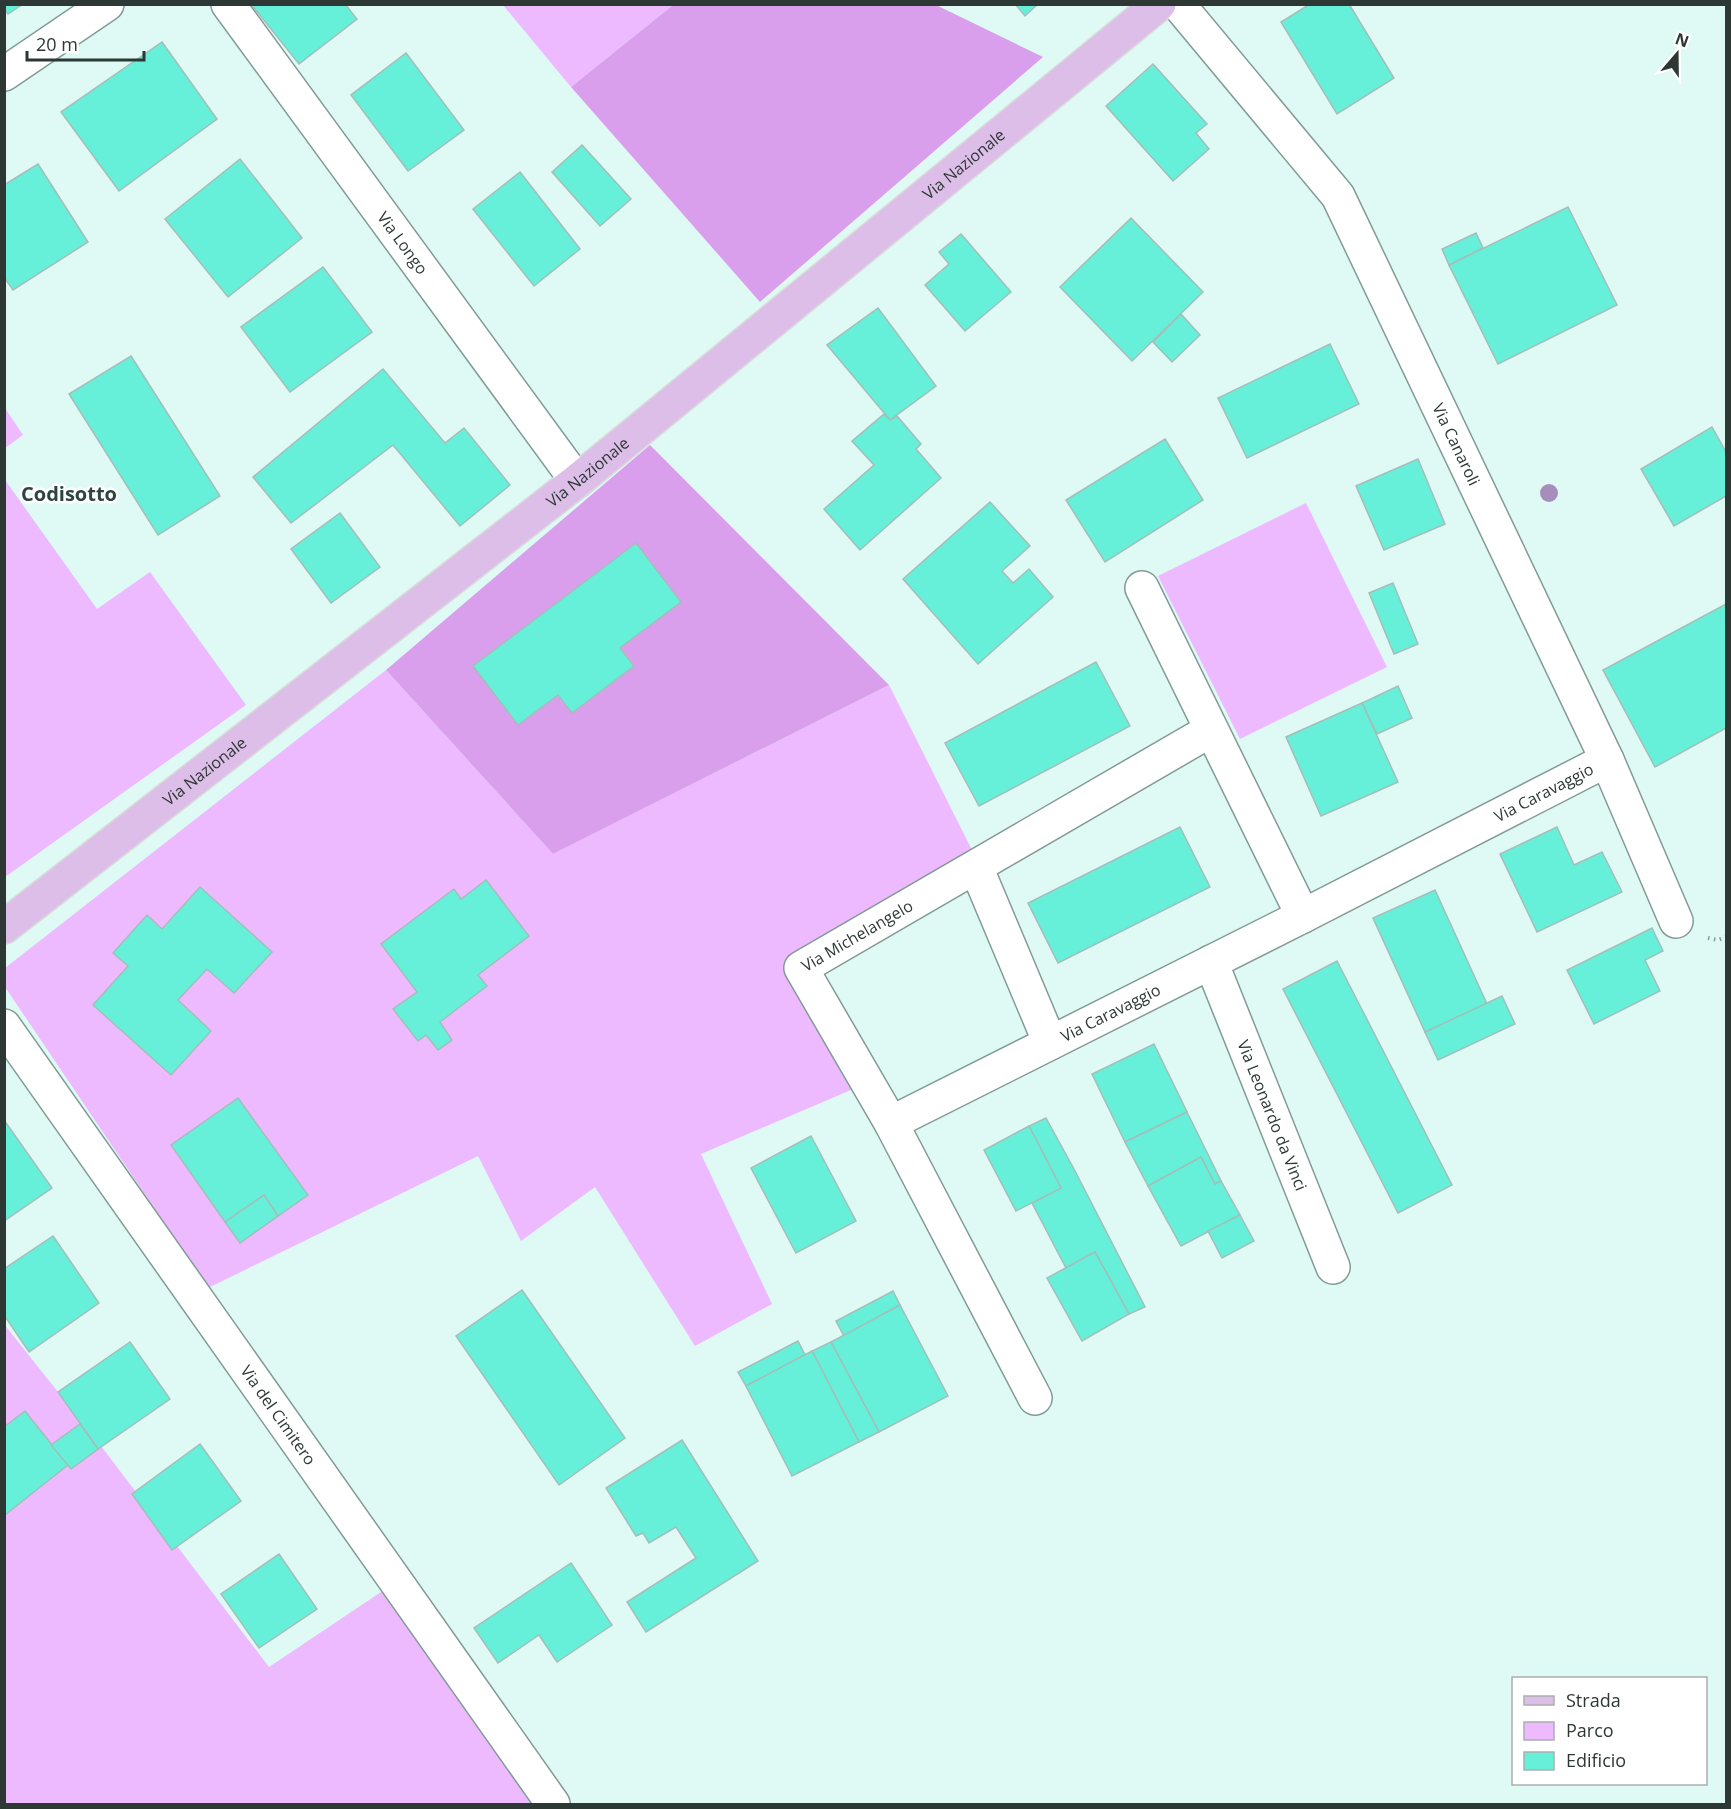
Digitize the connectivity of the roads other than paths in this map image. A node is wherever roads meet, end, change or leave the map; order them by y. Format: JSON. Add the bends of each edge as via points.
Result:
{"nodes":[{"id":1,"x":107,"y":4,"type":"edge"},
{"id":2,"x":228,"y":4,"type":"edge"},
{"id":3,"x":1158,"y":4,"type":"edge"},
{"id":4,"x":1178,"y":4,"type":"edge"},
{"id":5,"x":4,"y":74,"type":"edge"},
{"id":6,"x":577,"y":481,"type":"junction"},
{"id":7,"x":1142,"y":588,"type":"dead end"},
{"id":8,"x":1211,"y":730,"type":"junction"},
{"id":9,"x":1607,"y":760,"type":"junction"},
{"id":10,"x":976,"y":867,"type":"junction"},
{"id":11,"x":1303,"y":916,"type":"junction"},
{"id":12,"x":1676,"y":921,"type":"dead end"},
{"id":13,"x":4,"y":927,"type":"edge"},
{"id":14,"x":1211,"y":962,"type":"junction"},
{"id":15,"x":4,"y":1026,"type":"edge"},
{"id":16,"x":1050,"y":1043,"type":"junction"},
{"id":17,"x":891,"y":1123,"type":"junction"},
{"id":18,"x":1333,"y":1267,"type":"dead end"},
{"id":19,"x":1035,"y":1398,"type":"dead end"},
{"id":20,"x":553,"y":1804,"type":"edge"}],
"edges":[{"from":1,"to":5,"type":"street"},
{"from":2,"to":6,"type":"street","name":"Via Longo"},
{"from":3,"to":6,"type":"main road","name":"Via Nazionale"},
{"from":4,"to":9,"type":"street","name":"Via Canaroli","via":[[1338,196]]},
{"from":6,"to":13,"type":"main road","name":"Via Nazionale"},
{"from":7,"to":8,"type":"street"},
{"from":8,"to":10,"type":"street","name":"Via Michelangelo"},
{"from":8,"to":11,"type":"street"},
{"from":9,"to":11,"type":"street","name":"Via Caravaggio"},
{"from":9,"to":12,"type":"street","name":"Via Canaroli"},
{"from":10,"to":16,"type":"street"},
{"from":10,"to":17,"type":"street","name":"Via Michelangelo","via":[[801,968]]},
{"from":11,"to":14,"type":"street","name":"Via Caravaggio"},
{"from":14,"to":16,"type":"street","name":"Via Caravaggio"},
{"from":14,"to":18,"type":"street","name":"Via Leonardo da Vinci"},
{"from":15,"to":20,"type":"street","name":"Via del Cimitero"},
{"from":16,"to":17,"type":"street","name":"Via Caravaggio"},
{"from":17,"to":19,"type":"street"}]}
